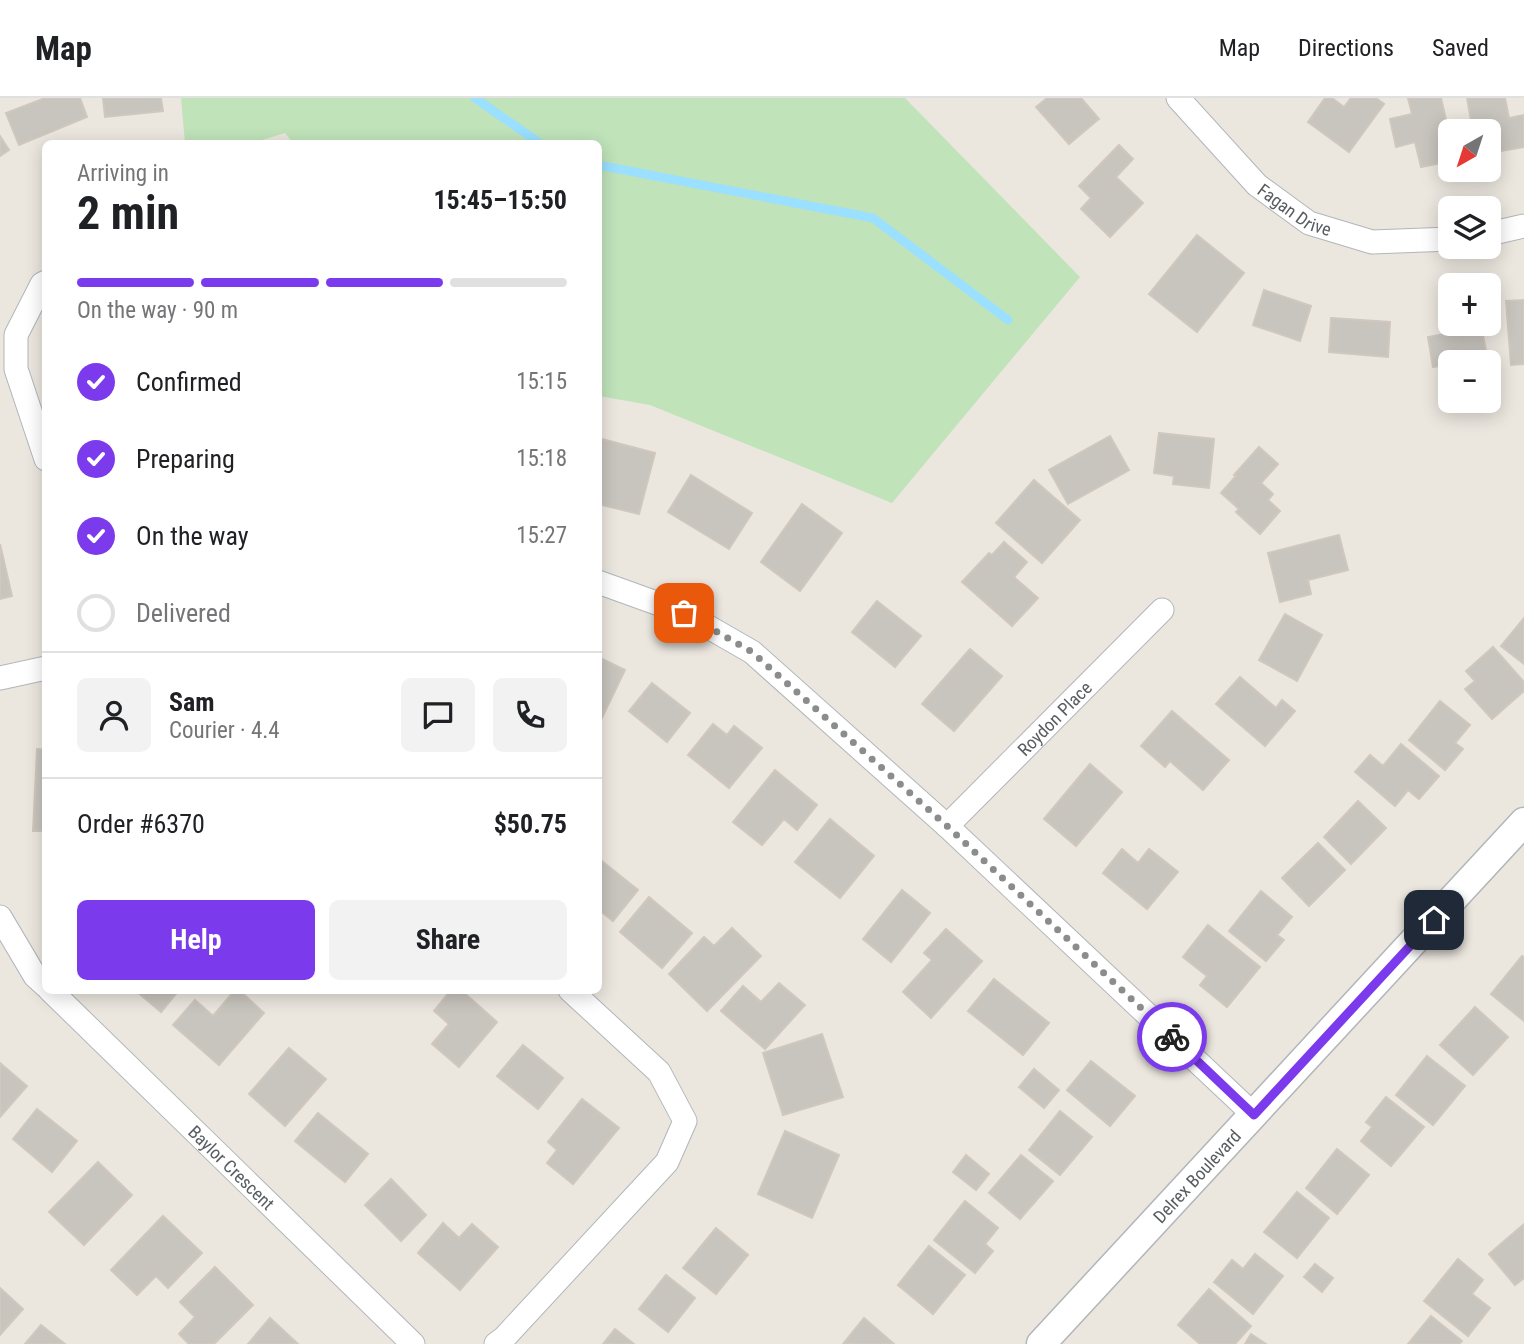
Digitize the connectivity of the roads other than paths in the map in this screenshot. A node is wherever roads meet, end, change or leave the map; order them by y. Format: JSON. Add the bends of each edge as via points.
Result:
{"nodes":[{"id":1,"x":1178,"y":98,"type":"edge"},
{"id":2,"x":1524,"y":226,"type":"edge"},
{"id":3,"x":1501,"y":231,"type":"edge"},
{"id":4,"x":1438,"y":239,"type":"edge"},
{"id":5,"x":42,"y":284,"type":"edge"},
{"id":6,"x":42,"y":447,"type":"edge"},
{"id":7,"x":602,"y":583,"type":"edge"},
{"id":8,"x":1162,"y":610,"type":"dead end"},
{"id":9,"x":42,"y":669,"type":"edge"},
{"id":10,"x":0,"y":678,"type":"edge"},
{"id":11,"x":1524,"y":822,"type":"edge"},
{"id":12,"x":947,"y":826,"type":"junction"},
{"id":13,"x":0,"y":917,"type":"edge"},
{"id":14,"x":42,"y":982,"type":"edge"},
{"id":15,"x":54,"y":994,"type":"edge"},
{"id":16,"x":574,"y":994,"type":"edge"},
{"id":17,"x":1254,"y":1115,"type":"junction"},
{"id":18,"x":413,"y":1344,"type":"edge"},
{"id":19,"x":496,"y":1344,"type":"edge"},
{"id":20,"x":1041,"y":1344,"type":"edge"}],
"edges":[{"from":1,"to":4,"type":"street","name":"Fagan Drive","via":[[1257,185],[1309,223],[1372,242]]},
{"from":2,"to":3,"type":"street"},
{"from":5,"to":6,"type":"street","via":[[16,335],[16,369]]},
{"from":7,"to":12,"type":"street","via":[[684,613],[752,652]]},
{"from":8,"to":12,"type":"street","name":"Roydon Place"},
{"from":9,"to":10,"type":"street"},
{"from":11,"to":17,"type":"street","name":"Delrex Boulevard"},
{"from":12,"to":17,"type":"street"},
{"from":13,"to":14,"type":"street"},
{"from":15,"to":18,"type":"street","name":"Baylor Crescent"},
{"from":16,"to":19,"type":"street","via":[[659,1072],[685,1121],[667,1162]]},
{"from":17,"to":20,"type":"street","name":"Delrex Boulevard"}]}
